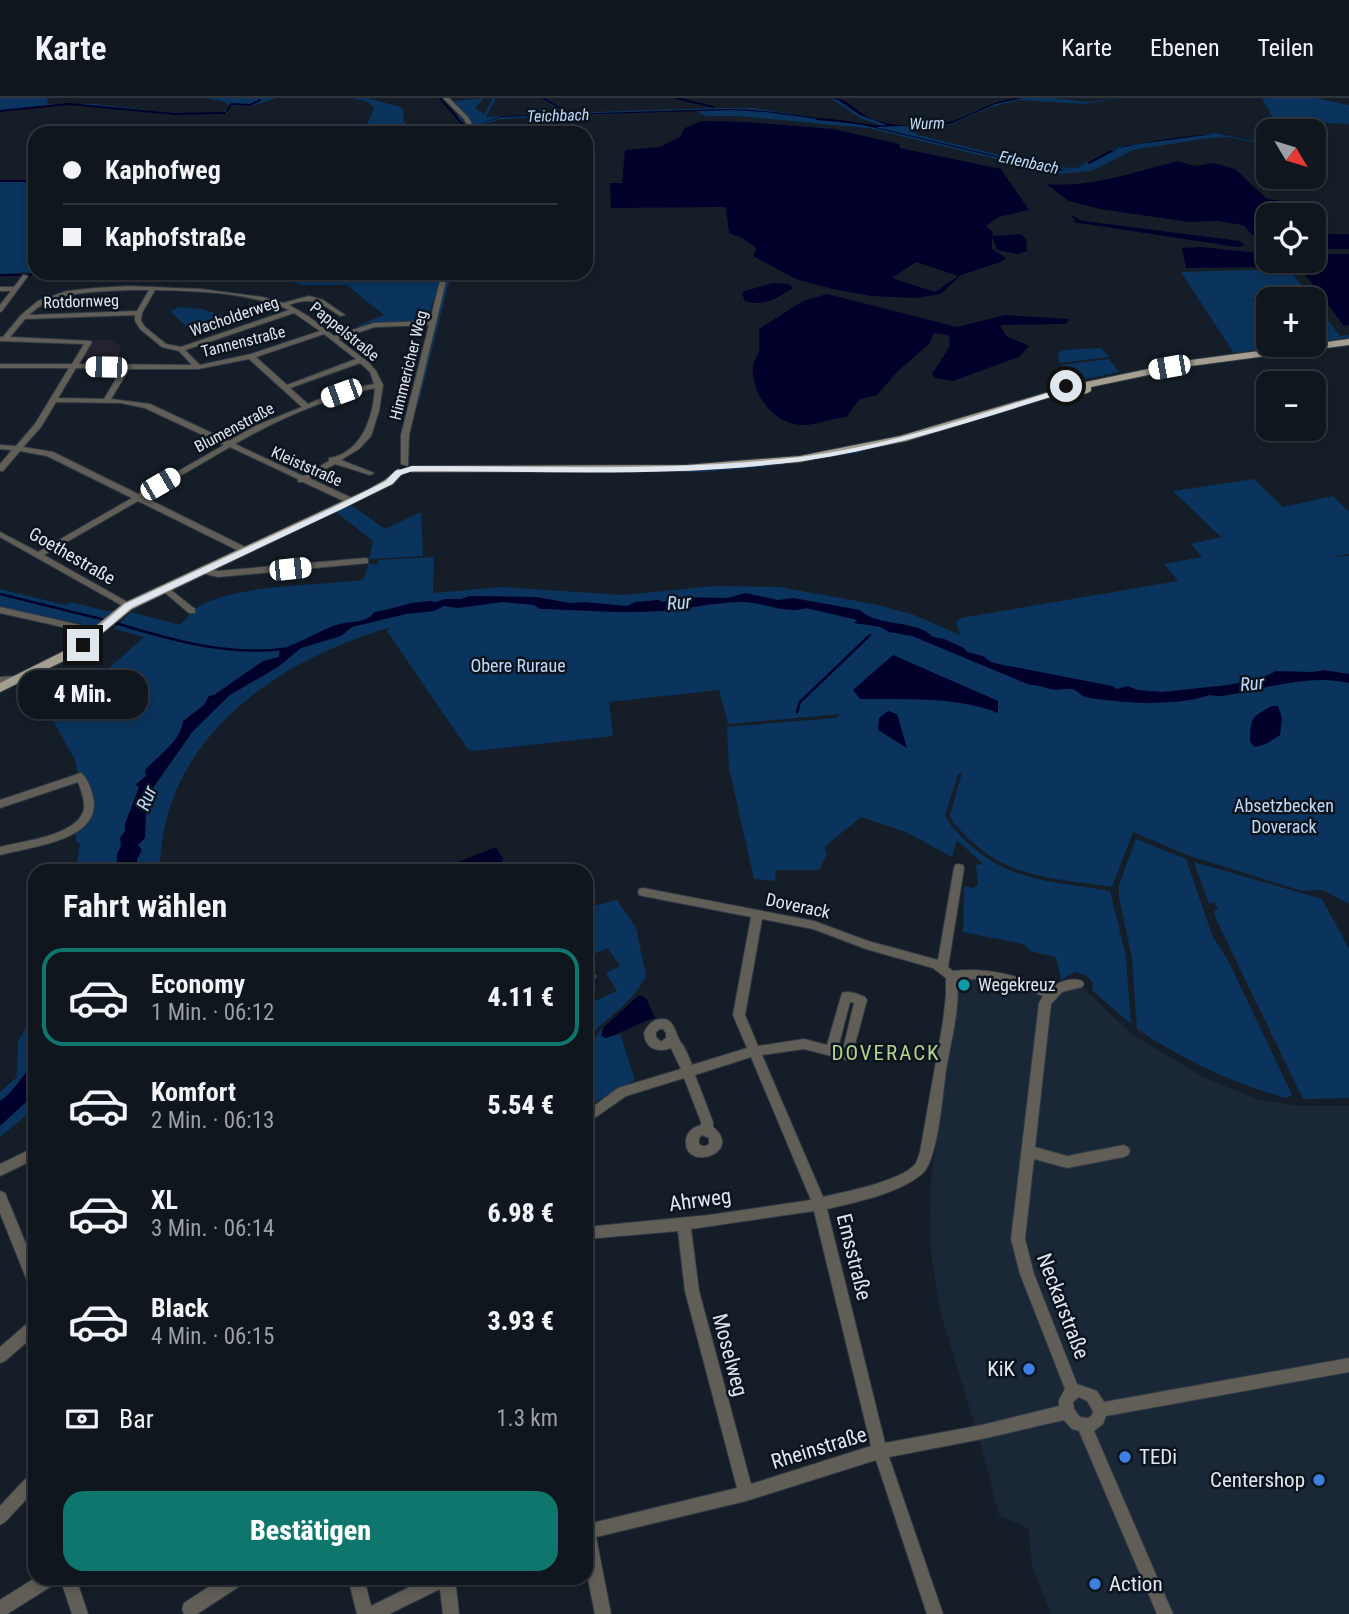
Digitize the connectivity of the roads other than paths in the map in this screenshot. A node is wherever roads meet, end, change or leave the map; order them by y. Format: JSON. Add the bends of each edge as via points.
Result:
{"nodes":[{"id":1,"x":446,"y":98,"type":"edge"},
{"id":2,"x":469,"y":126,"type":"edge"},
{"id":3,"x":25,"y":276,"type":"dead end"},
{"id":4,"x":443,"y":280,"type":"edge"},
{"id":5,"x":0,"y":289,"type":"edge"},
{"id":6,"x":14,"y":289,"type":"junction"},
{"id":7,"x":152,"y":290,"type":"junction"},
{"id":8,"x":284,"y":305,"type":"junction"},
{"id":9,"x":0,"y":310,"type":"edge"},
{"id":10,"x":295,"y":310,"type":"junction"},
{"id":11,"x":139,"y":313,"type":"junction"},
{"id":12,"x":342,"y":315,"type":"dead end"},
{"id":13,"x":24,"y":317,"type":"junction"},
{"id":14,"x":433,"y":323,"type":"junction"},
{"id":15,"x":324,"y":332,"type":"junction"},
{"id":16,"x":333,"y":338,"type":"junction"},
{"id":17,"x":2,"y":339,"type":"edge"},
{"id":18,"x":1349,"y":342,"type":"edge"},
{"id":19,"x":181,"y":349,"type":"junction"},
{"id":20,"x":251,"y":357,"type":"junction"},
{"id":21,"x":361,"y":360,"type":"junction"},
{"id":22,"x":0,"y":366,"type":"edge"},
{"id":23,"x":74,"y":366,"type":"junction"},
{"id":24,"x":127,"y":367,"type":"junction"},
{"id":25,"x":198,"y":367,"type":"junction"},
{"id":26,"x":379,"y":385,"type":"junction"},
{"id":27,"x":285,"y":388,"type":"junction"},
{"id":28,"x":52,"y":400,"type":"junction"},
{"id":29,"x":107,"y":400,"type":"junction"},
{"id":30,"x":306,"y":406,"type":"junction"},
{"id":31,"x":228,"y":445,"type":"junction"},
{"id":32,"x":0,"y":447,"type":"edge"},
{"id":33,"x":19,"y":448,"type":"junction"},
{"id":34,"x":332,"y":460,"type":"junction"},
{"id":35,"x":405,"y":468,"type":"junction"},
{"id":36,"x":0,"y":469,"type":"edge"},
{"id":37,"x":370,"y":473,"type":"dead end"},
{"id":38,"x":301,"y":480,"type":"junction"},
{"id":39,"x":137,"y":497,"type":"junction"},
{"id":40,"x":351,"y":501,"type":"junction"},
{"id":41,"x":0,"y":534,"type":"edge"},
{"id":42,"x":246,"y":551,"type":"junction"},
{"id":43,"x":38,"y":555,"type":"junction"},
{"id":44,"x":365,"y":561,"type":"dead end"},
{"id":45,"x":205,"y":571,"type":"junction"},
{"id":46,"x":166,"y":589,"type":"junction"},
{"id":47,"x":0,"y":610,"type":"edge"},
{"id":48,"x":124,"y":610,"type":"junction"},
{"id":49,"x":192,"y":611,"type":"dead end"},
{"id":50,"x":102,"y":629,"type":"junction"},
{"id":51,"x":18,"y":679,"type":"junction"},
{"id":52,"x":0,"y":680,"type":"edge"},
{"id":53,"x":0,"y":688,"type":"edge"},
{"id":54,"x":0,"y":804,"type":"edge"},
{"id":55,"x":0,"y":851,"type":"edge"},
{"id":56,"x":959,"y":868,"type":"dead end"},
{"id":57,"x":643,"y":892,"type":"dead end"},
{"id":58,"x":757,"y":915,"type":"junction"},
{"id":59,"x":946,"y":971,"type":"junction"},
{"id":60,"x":1078,"y":984,"type":"dead end"},
{"id":61,"x":1049,"y":994,"type":"junction"},
{"id":62,"x":672,"y":1039,"type":"dead end"},
{"id":63,"x":755,"y":1051,"type":"junction"},
{"id":64,"x":831,"y":1051,"type":"dead end"},
{"id":65,"x":688,"y":1070,"type":"junction"},
{"id":66,"x":593,"y":1114,"type":"edge"},
{"id":67,"x":707,"y":1131,"type":"dead end"},
{"id":68,"x":1027,"y":1151,"type":"junction"},
{"id":69,"x":1124,"y":1151,"type":"dead end"},
{"id":70,"x":28,"y":1156,"type":"edge"},
{"id":71,"x":0,"y":1170,"type":"edge"},
{"id":72,"x":0,"y":1197,"type":"edge"},
{"id":73,"x":819,"y":1204,"type":"junction"},
{"id":74,"x":684,"y":1224,"type":"junction"},
{"id":75,"x":593,"y":1232,"type":"edge"},
{"id":76,"x":28,"y":1266,"type":"edge"},
{"id":77,"x":28,"y":1332,"type":"edge"},
{"id":78,"x":0,"y":1356,"type":"edge"},
{"id":79,"x":1349,"y":1366,"type":"edge"},
{"id":80,"x":1073,"y":1391,"type":"junction"},
{"id":81,"x":1100,"y":1410,"type":"junction"},
{"id":82,"x":1066,"y":1412,"type":"junction"},
{"id":83,"x":1084,"y":1426,"type":"junction"},
{"id":84,"x":880,"y":1451,"type":"junction"},
{"id":85,"x":28,"y":1487,"type":"edge"},
{"id":86,"x":746,"y":1493,"type":"junction"},
{"id":87,"x":0,"y":1517,"type":"edge"},
{"id":88,"x":593,"y":1530,"type":"edge"},
{"id":89,"x":593,"y":1562,"type":"edge"},
{"id":90,"x":38,"y":1585,"type":"edge"},
{"id":91,"x":70,"y":1585,"type":"edge"},
{"id":92,"x":226,"y":1585,"type":"edge"},
{"id":93,"x":358,"y":1585,"type":"edge"},
{"id":94,"x":432,"y":1585,"type":"edge"},
{"id":95,"x":448,"y":1585,"type":"edge"},
{"id":96,"x":0,"y":1609,"type":"edge"},
{"id":97,"x":186,"y":1612,"type":"edge"},
{"id":98,"x":80,"y":1614,"type":"edge"},
{"id":99,"x":365,"y":1614,"type":"edge"},
{"id":100,"x":372,"y":1614,"type":"edge"},
{"id":101,"x":451,"y":1614,"type":"edge"},
{"id":102,"x":603,"y":1614,"type":"edge"},
{"id":103,"x":935,"y":1614,"type":"edge"},
{"id":104,"x":1165,"y":1614,"type":"edge"}],
"edges":[{"from":1,"to":2,"type":"street"},
{"from":3,"to":6,"type":"street"},
{"from":4,"to":14,"type":"street","name":"Himmericher Weg"},
{"from":5,"to":6,"type":"street"},
{"from":6,"to":9,"type":"street"},
{"from":7,"to":8,"type":"street","name":"Pappelstraße","via":[[233,293]]},
{"from":7,"to":11,"type":"street"},
{"from":7,"to":13,"type":"street","name":"Pappelstraße","via":[[62,293],[37,304]]},
{"from":8,"to":10,"type":"street","name":"Pappelstraße"},
{"from":8,"to":12,"type":"street","via":[[318,298]]},
{"from":10,"to":15,"type":"street","name":"Pappelstraße"},
{"from":10,"to":19,"type":"street","name":"Wacholderweg"},
{"from":11,"to":13,"type":"street","name":"Rotdornweg"},
{"from":11,"to":19,"type":"street","via":[[142,328],[164,346]]},
{"from":13,"to":17,"type":"street","name":"Pappelstraße"},
{"from":14,"to":16,"type":"street","via":[[374,325]]},
{"from":14,"to":35,"type":"street","name":"Himmericher Weg","via":[[405,435]]},
{"from":15,"to":16,"type":"street","name":"Pappelstraße"},
{"from":15,"to":20,"type":"street","name":"Tannenstraße"},
{"from":16,"to":21,"type":"street","name":"Pappelstraße"},
{"from":17,"to":23,"type":"street","via":[[89,340]]},
{"from":18,"to":35,"type":"main road","via":[[1191,363],[1086,384],[1069,382],[1068,389],[894,442],[787,461],[686,468]]},
{"from":19,"to":25,"type":"street"},
{"from":20,"to":25,"type":"street","name":"Tannenstraße"},
{"from":20,"to":27,"type":"street"},
{"from":21,"to":26,"type":"street","name":"Pappelstraße","via":[[375,373]]},
{"from":21,"to":27,"type":"street"},
{"from":22,"to":23,"type":"street","name":"Tannenstraße"},
{"from":23,"to":24,"type":"street","name":"Tannenstraße"},
{"from":23,"to":28,"type":"street"},
{"from":24,"to":25,"type":"street","name":"Tannenstraße"},
{"from":24,"to":29,"type":"street"},
{"from":26,"to":30,"type":"street","name":"Blumenstraße"},
{"from":26,"to":34,"type":"street","name":"Pappelstraße","via":[[367,438]]},
{"from":27,"to":30,"type":"street"},
{"from":28,"to":29,"type":"street","name":"Kleiststraße"},
{"from":28,"to":33,"type":"street"},
{"from":29,"to":31,"type":"street","name":"Kleiststraße","via":[[147,406]]},
{"from":30,"to":31,"type":"street","name":"Blumenstraße"},
{"from":31,"to":38,"type":"street","name":"Kleiststraße"},
{"from":31,"to":39,"type":"street","name":"Blumenstraße"},
{"from":32,"to":33,"type":"street"},
{"from":33,"to":36,"type":"street"},
{"from":33,"to":39,"type":"street","via":[[50,454]]},
{"from":34,"to":37,"type":"street"},
{"from":34,"to":38,"type":"street","name":"Pappelstraße"},
{"from":35,"to":40,"type":"main road","via":[[389,482]]},
{"from":38,"to":40,"type":"street","name":"Kleiststraße"},
{"from":39,"to":42,"type":"street"},
{"from":39,"to":43,"type":"street","name":"Blumenstraße"},
{"from":40,"to":42,"type":"main road"},
{"from":41,"to":43,"type":"street","name":"Goethestraße"},
{"from":42,"to":45,"type":"main road"},
{"from":43,"to":48,"type":"street","name":"Goethestraße"},
{"from":44,"to":45,"type":"street","via":[[218,575]]},
{"from":45,"to":46,"type":"main road"},
{"from":46,"to":48,"type":"main road"},
{"from":46,"to":49,"type":"street"},
{"from":47,"to":50,"type":"street"},
{"from":48,"to":50,"type":"main road"},
{"from":50,"to":51,"type":"main road","via":[[72,652]]},
{"from":51,"to":52,"type":"street"},
{"from":51,"to":53,"type":"main road"},
{"from":54,"to":55,"type":"street","via":[[81,777],[89,807],[85,819],[62,836]]},
{"from":56,"to":59,"type":"street"},
{"from":57,"to":58,"type":"street","name":"Doverack"},
{"from":58,"to":59,"type":"street","name":"Doverack","via":[[814,925]]},
{"from":58,"to":63,"type":"street","name":"Emsstraße","via":[[739,1015]]},
{"from":59,"to":61,"type":"street","name":"Doverack","via":[[1017,979]]},
{"from":59,"to":73,"type":"street","name":"Ahrweg","via":[[942,1058],[924,1163],[906,1179]]},
{"from":60,"to":61,"type":"street"},
{"from":61,"to":68,"type":"street","name":"Neckarstraße"},
{"from":62,"to":65,"type":"street"},
{"from":63,"to":64,"type":"street","via":[[804,1044]]},
{"from":63,"to":65,"type":"street"},
{"from":63,"to":73,"type":"street","name":"Emsstraße"},
{"from":65,"to":66,"type":"street","via":[[622,1092]]},
{"from":65,"to":67,"type":"street","via":[[708,1122]]},
{"from":68,"to":69,"type":"street","via":[[1067,1162]]},
{"from":68,"to":80,"type":"street","name":"Neckarstraße","via":[[1019,1246]]},
{"from":70,"to":71,"type":"street"},
{"from":72,"to":76,"type":"street"},
{"from":73,"to":74,"type":"street","name":"Ahrweg"},
{"from":73,"to":84,"type":"street","name":"Emsstraße"},
{"from":74,"to":75,"type":"street","name":"Ahrweg"},
{"from":74,"to":86,"type":"street","name":"Moselweg","via":[[692,1291]]},
{"from":77,"to":78,"type":"street"},
{"from":79,"to":81,"type":"street"},
{"from":80,"to":81,"type":"street","via":[[1092,1395]]},
{"from":80,"to":82,"type":"street","via":[[1066,1399]]},
{"from":81,"to":83,"type":"street","via":[[1095,1423]]},
{"from":82,"to":83,"type":"street"},
{"from":82,"to":84,"type":"street","name":"Rheinstraße"},
{"from":83,"to":104,"type":"street"},
{"from":84,"to":86,"type":"street","name":"Rheinstraße"},
{"from":84,"to":103,"type":"street","name":"Emsstraße"},
{"from":85,"to":87,"type":"street"},
{"from":86,"to":88,"type":"street","name":"Rheinstraße"},
{"from":89,"to":102,"type":"street"},
{"from":90,"to":96,"type":"street"},
{"from":91,"to":98,"type":"street"},
{"from":92,"to":97,"type":"street"},
{"from":93,"to":99,"type":"street"},
{"from":94,"to":100,"type":"street"},
{"from":95,"to":101,"type":"street"}]}
